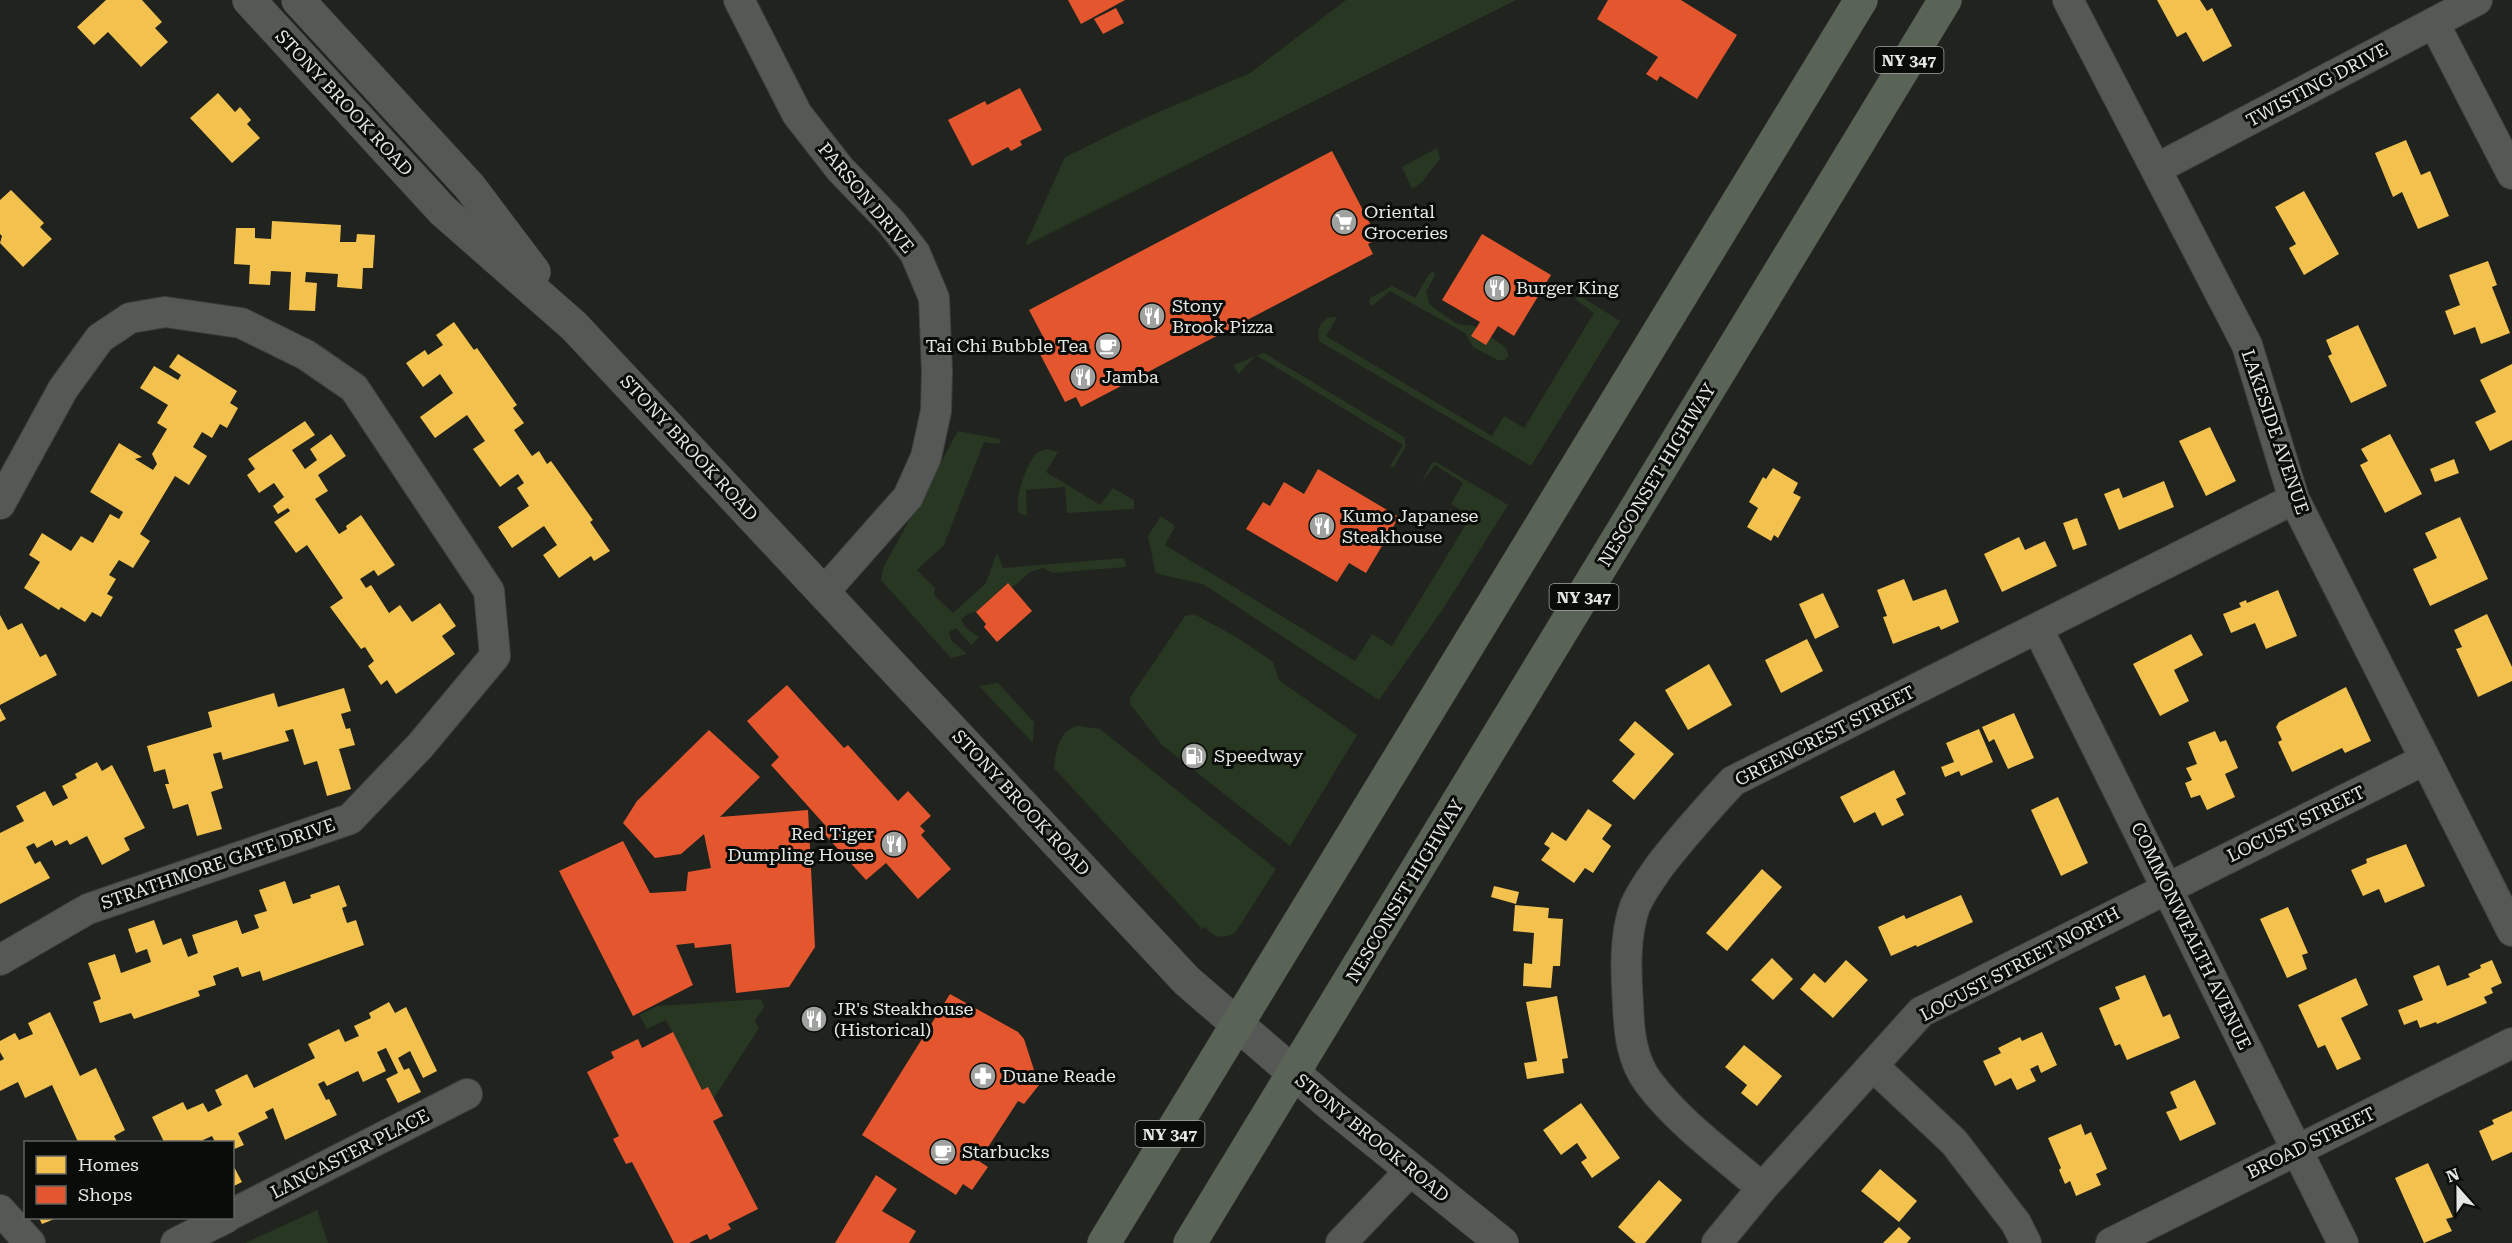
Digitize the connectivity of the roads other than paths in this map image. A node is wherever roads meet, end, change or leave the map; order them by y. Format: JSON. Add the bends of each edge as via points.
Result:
{"nodes":[{"id":1,"x":249,"y":0,"type":"edge"},
{"id":2,"x":298,"y":0,"type":"edge"},
{"id":3,"x":739,"y":0,"type":"edge"},
{"id":4,"x":1861,"y":0,"type":"edge"},
{"id":5,"x":1946,"y":0,"type":"edge"},
{"id":6,"x":2068,"y":0,"type":"edge"},
{"id":7,"x":2477,"y":0,"type":"edge"},
{"id":8,"x":2434,"y":24,"type":"junction"},
{"id":9,"x":2156,"y":169,"type":"junction"},
{"id":10,"x":2512,"y":174,"type":"edge"},
{"id":11,"x":574,"y":326,"type":"junction"},
{"id":12,"x":2294,"y":499,"type":"junction"},
{"id":13,"x":0,"y":504,"type":"edge"},
{"id":14,"x":823,"y":593,"type":"junction"},
{"id":15,"x":2038,"y":629,"type":"junction"},
{"id":16,"x":2424,"y":760,"type":"junction"},
{"id":17,"x":2168,"y":888,"type":"junction"},
{"id":18,"x":2512,"y":931,"type":"edge"},
{"id":19,"x":0,"y":960,"type":"edge"},
{"id":20,"x":1237,"y":1025,"type":"junction"},
{"id":21,"x":2512,"y":1043,"type":"edge"},
{"id":22,"x":1873,"y":1066,"type":"junction"},
{"id":23,"x":1294,"y":1073,"type":"junction"},
{"id":24,"x":467,"y":1094,"type":"dead end"},
{"id":25,"x":2296,"y":1150,"type":"junction"},
{"id":26,"x":1411,"y":1170,"type":"junction"},
{"id":27,"x":1762,"y":1188,"type":"junction"},
{"id":28,"x":0,"y":1210,"type":"edge"},
{"id":29,"x":234,"y":1213,"type":"edge"},
{"id":30,"x":224,"y":1219,"type":"edge"},
{"id":31,"x":30,"y":1243,"type":"edge"},
{"id":32,"x":176,"y":1243,"type":"edge"},
{"id":33,"x":1104,"y":1243,"type":"edge"},
{"id":34,"x":1190,"y":1243,"type":"edge"},
{"id":35,"x":1341,"y":1243,"type":"edge"},
{"id":36,"x":1502,"y":1243,"type":"edge"},
{"id":37,"x":1717,"y":1243,"type":"edge"},
{"id":38,"x":2026,"y":1243,"type":"edge"},
{"id":39,"x":2111,"y":1243,"type":"edge"},
{"id":40,"x":2343,"y":1243,"type":"edge"}],
"edges":[{"from":1,"to":11,"type":"main road","name":"STONY BROOK ROAD","via":[[443,211]]},
{"from":2,"to":11,"type":"main road","name":"STONY BROOK ROAD","via":[[470,187]]},
{"from":3,"to":14,"type":"street","name":"PARSON DRIVE","via":[[797,114],[915,253],[934,298],[936,411],[926,457],[908,497]]},
{"from":4,"to":20,"type":"highway","number":"NY 347"},
{"from":5,"to":23,"type":"highway","name":"NESCONSET HIGHWAY","number":"NY 347"},
{"from":6,"to":9,"type":"street","name":"LAKESIDE AVENUE"},
{"from":7,"to":8,"type":"street","name":"TWISTING DRIVE"},
{"from":8,"to":9,"type":"street","name":"TWISTING DRIVE"},
{"from":8,"to":10,"type":"street"},
{"from":9,"to":12,"type":"street","name":"LAKESIDE AVENUE","via":[[2247,345]]},
{"from":11,"to":14,"type":"main road","name":"STONY BROOK ROAD"},
{"from":12,"to":15,"type":"street","name":"GREENCREST STREET"},
{"from":12,"to":16,"type":"street","name":"LAKESIDE AVENUE"},
{"from":13,"to":19,"type":"street","name":"STRATHMORE GATE DRIVE","via":[[63,389],[100,338],[130,318],[165,312],[241,323],[306,355],[354,388],[489,591],[495,656],[420,746],[350,819],[88,909]]},
{"from":14,"to":20,"type":"main road","name":"STONY BROOK ROAD","via":[[1186,981]]},
{"from":15,"to":17,"type":"street","name":"COMMONWEALTH AVENUE"},
{"from":15,"to":27,"type":"street","name":"GREENCREST STREET","via":[[1733,781],[1683,836],[1635,905],[1626,967],[1629,1034],[1639,1067],[1677,1116]]},
{"from":16,"to":17,"type":"street","name":"LOCUST STREET"},
{"from":16,"to":18,"type":"street","name":"LAKESIDE AVENUE"},
{"from":17,"to":22,"type":"street","name":"LOCUST STREET NORTH","via":[[1921,1012]]},
{"from":17,"to":25,"type":"street","name":"COMMONWEALTH AVENUE"},
{"from":20,"to":23,"type":"main road","name":"STONY BROOK ROAD"},
{"from":20,"to":33,"type":"highway","number":"NY 347"},
{"from":21,"to":25,"type":"street","name":"BROAD STREET"},
{"from":22,"to":27,"type":"street","name":"LOCUST STREET NORTH"},
{"from":22,"to":38,"type":"street","via":[[1954,1142],[2016,1223]]},
{"from":23,"to":26,"type":"main road","name":"STONY BROOK ROAD"},
{"from":23,"to":34,"type":"highway","number":"NY 347"},
{"from":24,"to":29,"type":"street","name":"LANCASTER PLACE"},
{"from":25,"to":39,"type":"street","name":"BROAD STREET"},
{"from":25,"to":40,"type":"street","name":"COMMONWEALTH AVENUE"},
{"from":26,"to":35,"type":"street"},
{"from":26,"to":36,"type":"main road","name":"STONY BROOK ROAD"},
{"from":27,"to":37,"type":"street"},
{"from":28,"to":31,"type":"street"},
{"from":30,"to":32,"type":"street"}]}
